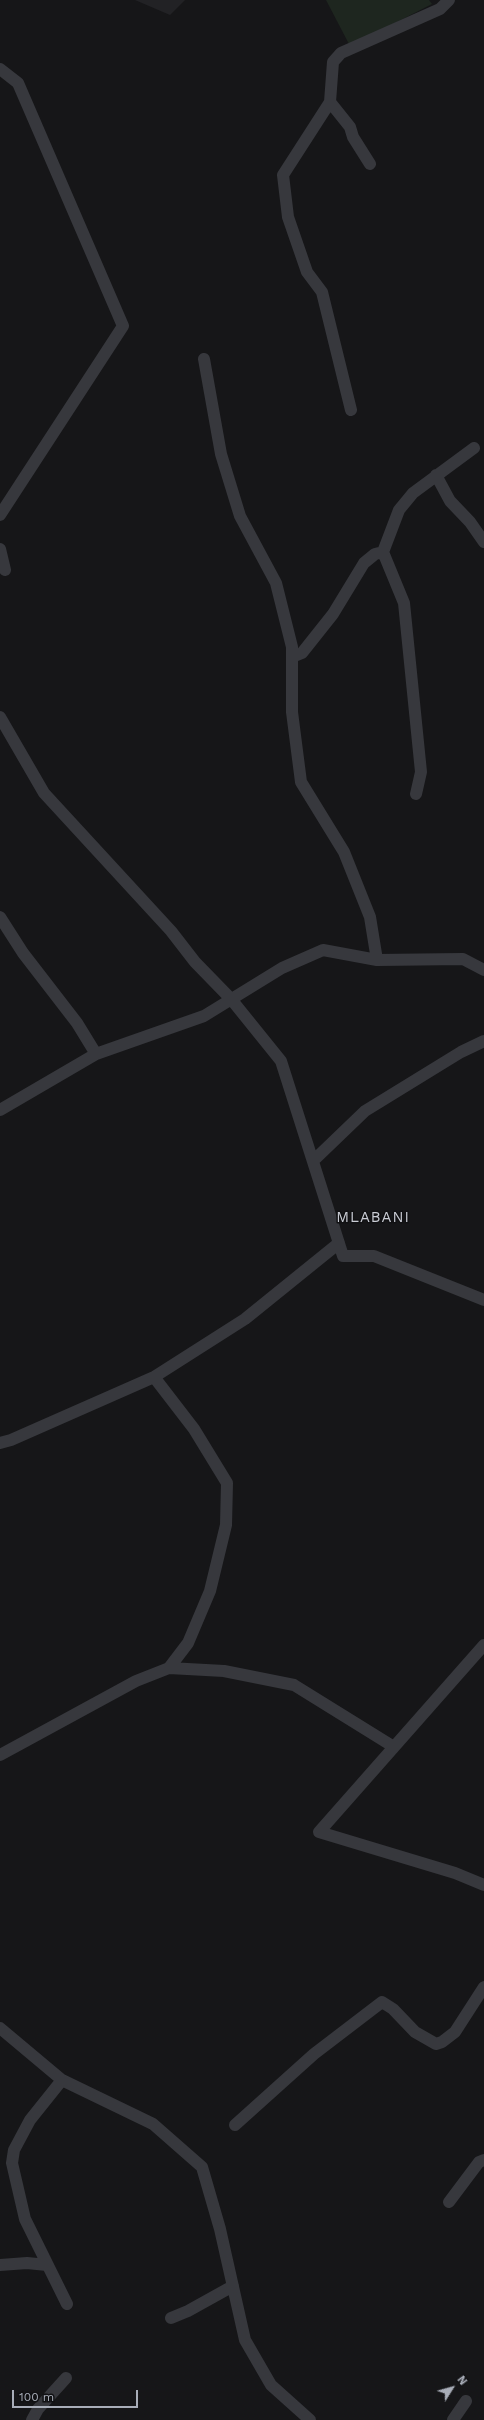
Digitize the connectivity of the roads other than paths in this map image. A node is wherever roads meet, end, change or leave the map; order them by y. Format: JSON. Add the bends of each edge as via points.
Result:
{"nodes":[{"id":1,"x":449,"y":0,"type":"edge"},
{"id":2,"x":0,"y":70,"type":"edge"},
{"id":3,"x":330,"y":102,"type":"junction"},
{"id":4,"x":370,"y":164,"type":"dead end"},
{"id":5,"x":204,"y":359,"type":"dead end"},
{"id":6,"x":351,"y":410,"type":"dead end"},
{"id":7,"x":474,"y":448,"type":"dead end"},
{"id":8,"x":436,"y":475,"type":"junction"},
{"id":9,"x":0,"y":516,"type":"edge"},
{"id":10,"x":484,"y":542,"type":"edge"},
{"id":11,"x":0,"y":549,"type":"edge"},
{"id":12,"x":383,"y":552,"type":"junction"},
{"id":13,"x":5,"y":570,"type":"dead end"},
{"id":14,"x":292,"y":657,"type":"junction"},
{"id":15,"x":0,"y":717,"type":"edge"},
{"id":16,"x":416,"y":794,"type":"dead end"},
{"id":17,"x":0,"y":917,"type":"edge"},
{"id":18,"x":377,"y":960,"type":"junction"},
{"id":19,"x":484,"y":970,"type":"edge"},
{"id":20,"x":231,"y":999,"type":"junction"},
{"id":21,"x":484,"y":1041,"type":"edge"},
{"id":22,"x":96,"y":1054,"type":"junction"},
{"id":23,"x":0,"y":1110,"type":"edge"},
{"id":24,"x":312,"y":1161,"type":"junction"},
{"id":25,"x":339,"y":1243,"type":"junction"},
{"id":26,"x":484,"y":1300,"type":"edge"},
{"id":27,"x":154,"y":1377,"type":"junction"},
{"id":28,"x":0,"y":1443,"type":"edge"},
{"id":29,"x":484,"y":1645,"type":"edge"},
{"id":30,"x":169,"y":1668,"type":"junction"},
{"id":31,"x":394,"y":1747,"type":"junction"},
{"id":32,"x":0,"y":1756,"type":"edge"},
{"id":33,"x":484,"y":1885,"type":"edge"},
{"id":34,"x":484,"y":1987,"type":"edge"},
{"id":35,"x":0,"y":2028,"type":"edge"},
{"id":36,"x":62,"y":2080,"type":"junction"},
{"id":37,"x":234,"y":2125,"type":"dead end"},
{"id":38,"x":484,"y":2160,"type":"edge"},
{"id":39,"x":449,"y":2202,"type":"dead end"},
{"id":40,"x":0,"y":2265,"type":"edge"},
{"id":41,"x":47,"y":2265,"type":"junction"},
{"id":42,"x":233,"y":2286,"type":"junction"},
{"id":43,"x":67,"y":2304,"type":"dead end"},
{"id":44,"x":171,"y":2318,"type":"dead end"},
{"id":45,"x":66,"y":2378,"type":"dead end"},
{"id":46,"x":466,"y":2401,"type":"dead end"},
{"id":47,"x":32,"y":2420,"type":"edge"},
{"id":48,"x":310,"y":2420,"type":"edge"},
{"id":49,"x":453,"y":2420,"type":"edge"}],
"edges":[{"from":1,"to":3,"type":"street","via":[[440,9],[341,52],[334,62]]},
{"from":2,"to":9,"type":"street","via":[[18,83],[123,326]]},
{"from":3,"to":4,"type":"street","via":[[350,127],[353,138]]},
{"from":3,"to":6,"type":"street","via":[[283,175],[288,217],[307,272],[322,292]]},
{"from":5,"to":14,"type":"street","via":[[221,454],[240,516],[276,583],[292,646]]},
{"from":7,"to":8,"type":"street"},
{"from":8,"to":10,"type":"street","via":[[450,501]]},
{"from":8,"to":12,"type":"street","via":[[413,493],[399,510]]},
{"from":11,"to":13,"type":"street"},
{"from":12,"to":14,"type":"street","via":[[364,562],[333,614],[302,653]]},
{"from":12,"to":16,"type":"street","via":[[404,603],[421,772]]},
{"from":14,"to":18,"type":"street","via":[[292,712],[300,782],[344,852],[370,917]]},
{"from":15,"to":20,"type":"street","via":[[44,793]]},
{"from":17,"to":22,"type":"street","via":[[23,953],[77,1023]]},
{"from":18,"to":19,"type":"street","via":[[463,959]]},
{"from":18,"to":20,"type":"street","via":[[323,950],[282,968]]},
{"from":20,"to":22,"type":"street","via":[[204,1016]]},
{"from":20,"to":24,"type":"street","via":[[281,1061]]},
{"from":21,"to":24,"type":"street","via":[[461,1052],[365,1111]]},
{"from":22,"to":23,"type":"street"},
{"from":24,"to":25,"type":"street"},
{"from":25,"to":26,"type":"street","via":[[343,1256],[374,1256]]},
{"from":25,"to":27,"type":"street","via":[[245,1319]]},
{"from":27,"to":28,"type":"street"},
{"from":27,"to":30,"type":"street","via":[[194,1429],[227,1483],[226,1525],[210,1591],[188,1643]]},
{"from":29,"to":31,"type":"street"},
{"from":30,"to":31,"type":"street","via":[[224,1671],[294,1685]]},
{"from":30,"to":32,"type":"street","via":[[136,1680]]},
{"from":31,"to":33,"type":"street","via":[[319,1832],[455,1873]]},
{"from":34,"to":37,"type":"street","via":[[455,2032],[436,2044],[415,2032],[382,2002],[314,2054]]},
{"from":35,"to":36,"type":"street"},
{"from":36,"to":41,"type":"street","via":[[30,2120],[14,2150],[12,2163],[25,2219]]},
{"from":36,"to":42,"type":"street","via":[[153,2124],[202,2167]]},
{"from":38,"to":39,"type":"street","via":[[479,2162]]},
{"from":40,"to":41,"type":"street"},
{"from":41,"to":43,"type":"street"},
{"from":42,"to":44,"type":"street"},
{"from":42,"to":48,"type":"street","via":[[248,2347],[271,2386]]},
{"from":45,"to":47,"type":"street","via":[[38,2408]]},
{"from":46,"to":49,"type":"street"}]}
